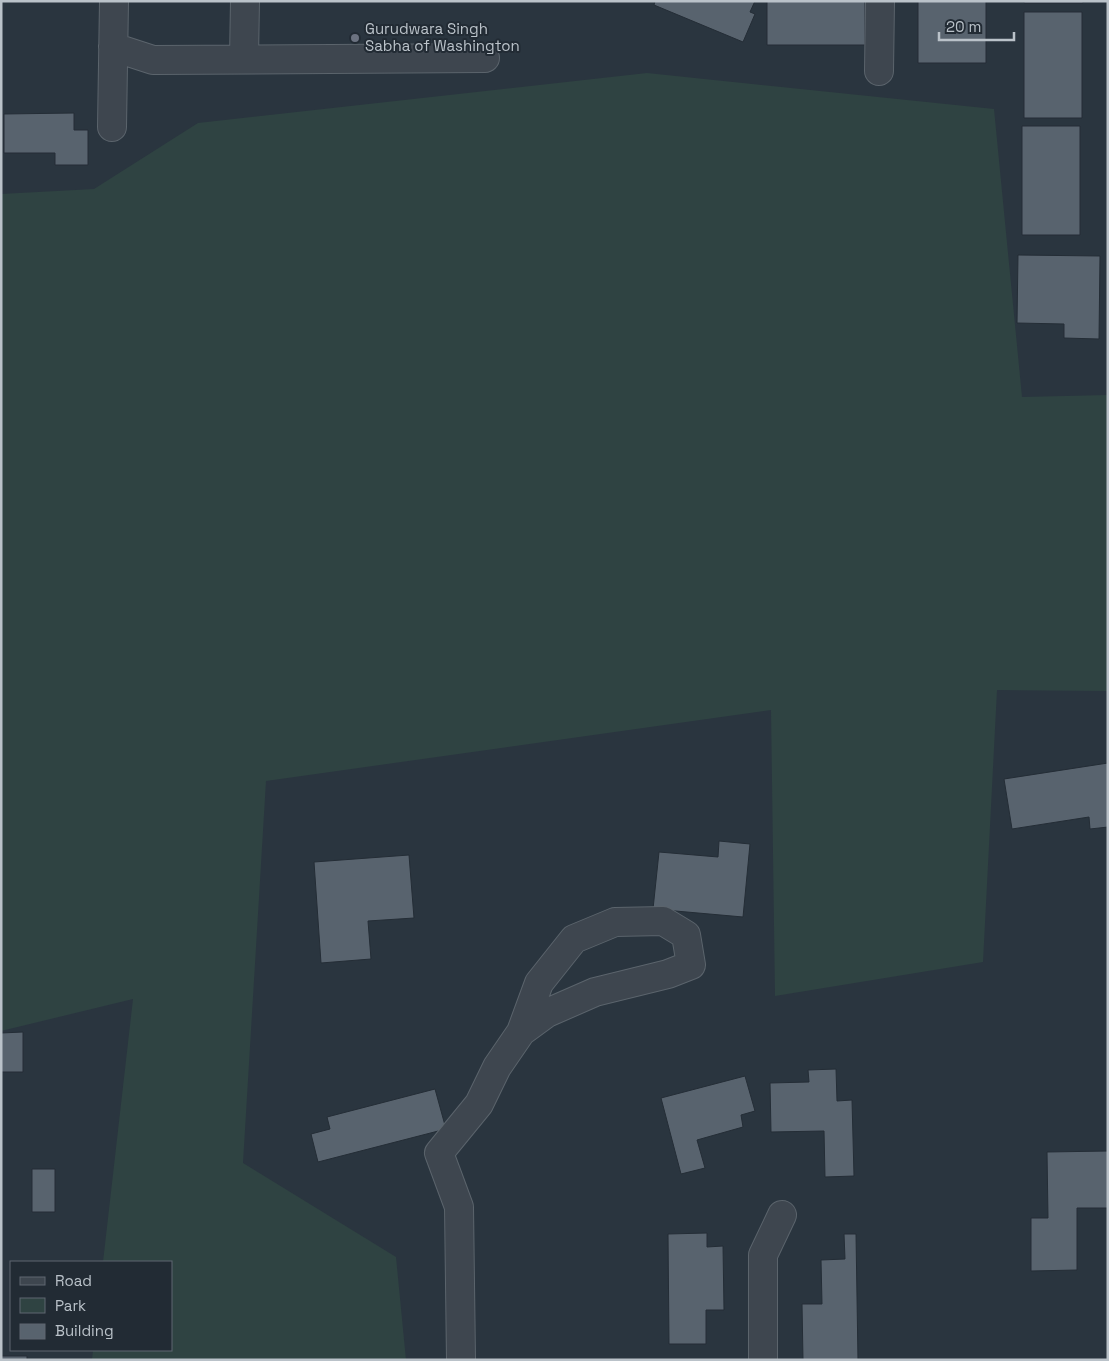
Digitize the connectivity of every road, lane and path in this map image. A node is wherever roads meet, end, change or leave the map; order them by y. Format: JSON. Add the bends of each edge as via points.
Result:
{"nodes":[{"id":1,"x":114,"y":1,"type":"edge"},
{"id":2,"x":245,"y":1,"type":"edge"},
{"id":3,"x":880,"y":1,"type":"edge"},
{"id":4,"x":113,"y":47,"type":"junction"},
{"id":5,"x":244,"y":58,"type":"junction"},
{"id":6,"x":485,"y":58,"type":"dead end"},
{"id":7,"x":879,"y":71,"type":"dead end"},
{"id":8,"x":112,"y":127,"type":"dead end"},
{"id":9,"x":521,"y":1032,"type":"junction"},
{"id":10,"x":782,"y":1215,"type":"dead end"},
{"id":11,"x":461,"y":1360,"type":"edge"},
{"id":12,"x":763,"y":1360,"type":"edge"}],
"edges":[{"from":1,"to":4,"type":"street"},
{"from":2,"to":5,"type":"street"},
{"from":3,"to":7,"type":"street"},
{"from":4,"to":5,"type":"street","via":[[153,60]]},
{"from":4,"to":8,"type":"street"},
{"from":5,"to":6,"type":"street"},
{"from":9,"to":9,"type":"street","via":[[539,983],[574,939],[615,922],[663,921],[686,935],[691,965],[595,992],[547,1013]]},
{"from":9,"to":11,"type":"street","via":[[498,1067],[480,1104],[439,1153],[458,1207]]},
{"from":10,"to":12,"type":"street","via":[[763,1255]]}]}
